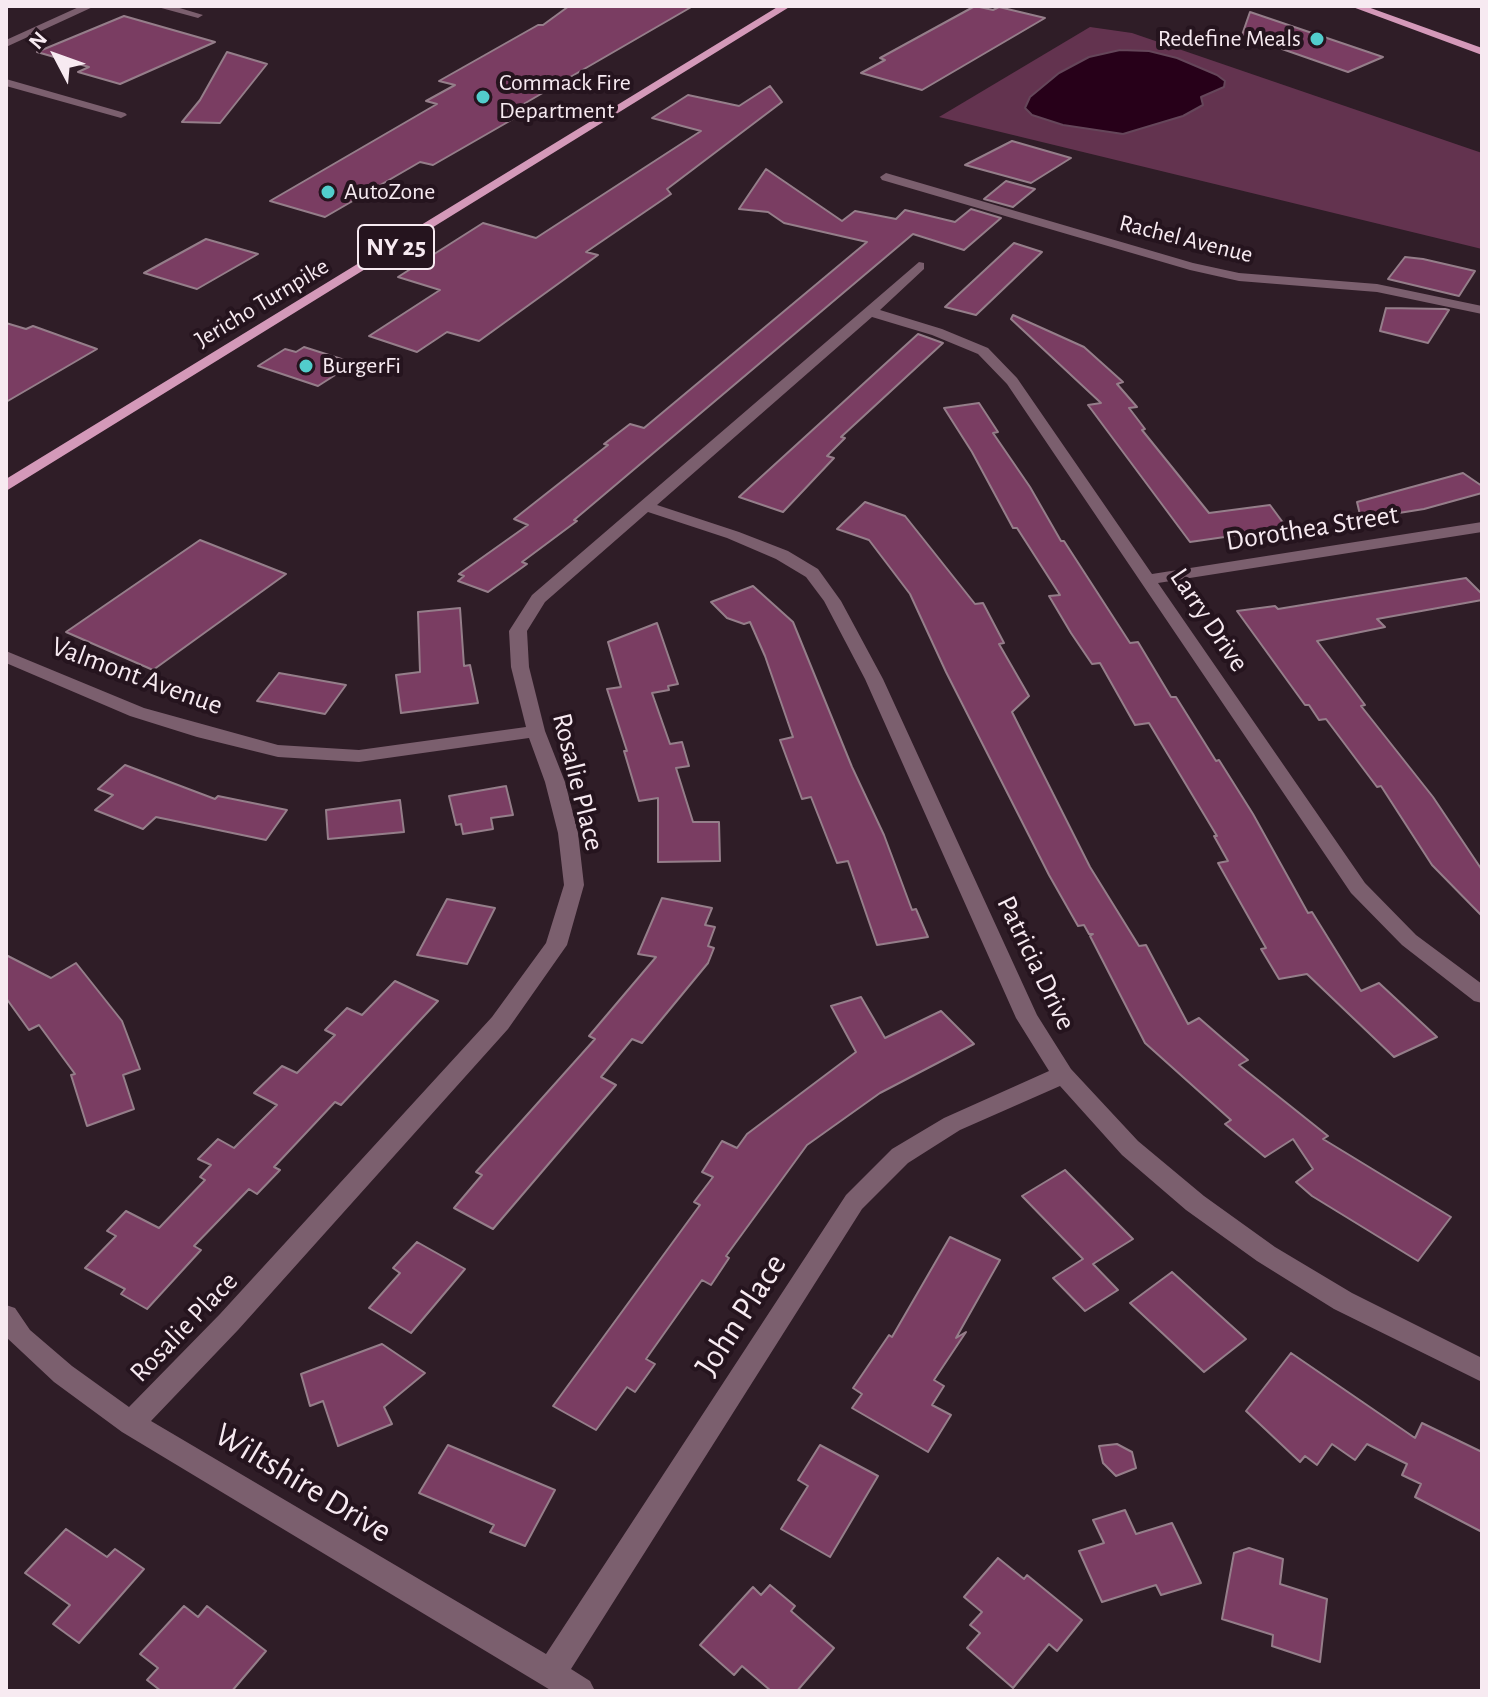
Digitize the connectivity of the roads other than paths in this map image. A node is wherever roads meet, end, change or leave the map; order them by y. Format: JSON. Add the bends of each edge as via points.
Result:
{"nodes":[{"id":1,"x":90,"y":6,"type":"edge"},
{"id":2,"x":159,"y":6,"type":"edge"},
{"id":3,"x":786,"y":6,"type":"edge"},
{"id":4,"x":1343,"y":6,"type":"edge"},
{"id":5,"x":1358,"y":8,"type":"edge"},
{"id":6,"x":198,"y":15,"type":"dead end"},
{"id":7,"x":6,"y":44,"type":"edge"},
{"id":8,"x":1482,"y":52,"type":"edge"},
{"id":9,"x":6,"y":82,"type":"edge"},
{"id":10,"x":121,"y":115,"type":"dead end"},
{"id":11,"x":886,"y":177,"type":"dead end"},
{"id":12,"x":919,"y":266,"type":"dead end"},
{"id":13,"x":1482,"y":310,"type":"edge"},
{"id":14,"x":870,"y":312,"type":"junction"},
{"id":15,"x":6,"y":486,"type":"edge"},
{"id":16,"x":644,"y":506,"type":"junction"},
{"id":17,"x":1482,"y":527,"type":"edge"},
{"id":18,"x":1150,"y":579,"type":"junction"},
{"id":19,"x":6,"y":656,"type":"edge"},
{"id":20,"x":536,"y":731,"type":"junction"},
{"id":21,"x":1482,"y":995,"type":"edge"},
{"id":22,"x":1063,"y":1075,"type":"junction"},
{"id":23,"x":6,"y":1316,"type":"edge"},
{"id":24,"x":1482,"y":1371,"type":"edge"},
{"id":25,"x":131,"y":1423,"type":"junction"},
{"id":26,"x":551,"y":1673,"type":"junction"},
{"id":27,"x":580,"y":1691,"type":"edge"}],
"edges":[{"from":1,"to":7,"type":"street"},
{"from":2,"to":6,"type":"street"},
{"from":3,"to":15,"type":"main road","name":"Jericho Turnpike","number":"NY 25"},
{"from":4,"to":5,"type":"main road"},
{"from":5,"to":8,"type":"main road"},
{"from":9,"to":10,"type":"street"},
{"from":11,"to":13,"type":"street","name":"Rachel Avenue","via":[[1239,277],[1377,288]]},
{"from":12,"to":14,"type":"street","name":"Rosalie Place"},
{"from":14,"to":16,"type":"street","name":"Rosalie Place"},
{"from":14,"to":18,"type":"street","name":"Larry Drive","via":[[983,351],[1012,381]]},
{"from":16,"to":20,"type":"street","name":"Rosalie Place","via":[[538,599],[518,631],[520,667]]},
{"from":16,"to":22,"type":"street","name":"Patricia Drive","via":[[782,555],[812,573],[874,679],[1027,1018]]},
{"from":17,"to":18,"type":"street","name":"Dorothea Street"},
{"from":18,"to":21,"type":"street","name":"Larry Drive","via":[[1358,888],[1409,940]]},
{"from":19,"to":20,"type":"street","name":"Valmont Avenue","via":[[137,712],[278,751],[359,756]]},
{"from":20,"to":25,"type":"street","name":"Rosalie Place","via":[[568,833],[574,885],[556,945],[500,1023]]},
{"from":22,"to":24,"type":"street","name":"Patricia Drive","via":[[1130,1148],[1242,1237],[1343,1301]]},
{"from":22,"to":26,"type":"street","name":"John Place","via":[[952,1124],[900,1156],[854,1202]]},
{"from":23,"to":25,"type":"street","name":"Wiltshire Drive","via":[[21,1338],[63,1374]]},
{"from":25,"to":26,"type":"street","name":"Wiltshire Drive"},
{"from":26,"to":27,"type":"street","name":"Wiltshire Drive"}]}
